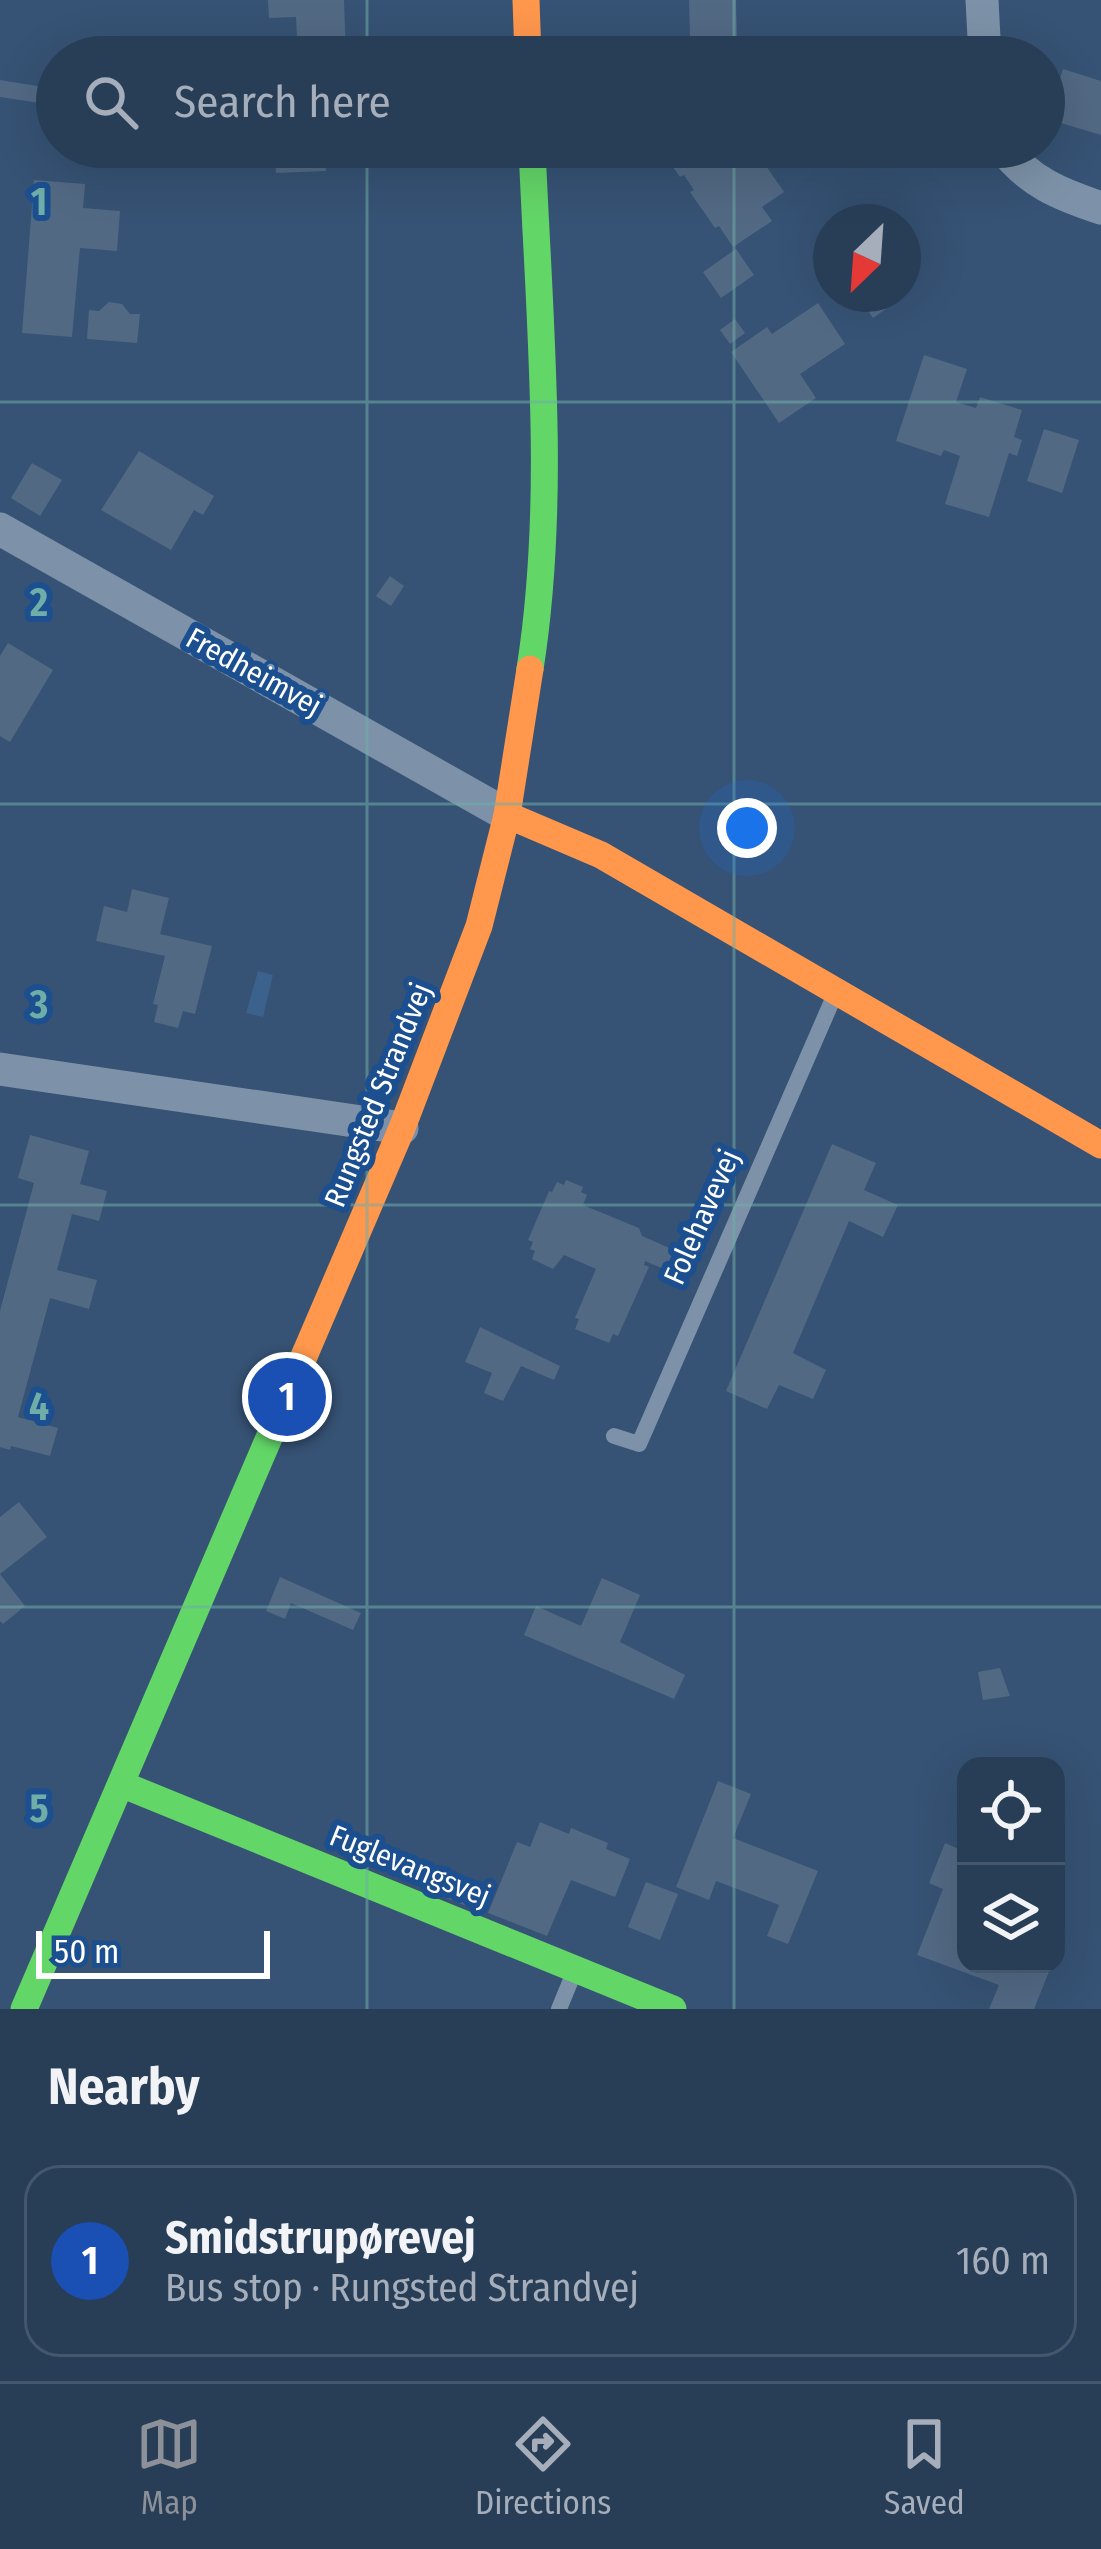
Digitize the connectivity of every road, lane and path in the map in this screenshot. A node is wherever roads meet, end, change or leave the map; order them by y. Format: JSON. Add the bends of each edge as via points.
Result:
{"nodes":[{"id":1,"x":526,"y":0,"type":"edge"},
{"id":2,"x":982,"y":0,"type":"edge"},
{"id":3,"x":527,"y":36,"type":"edge"},
{"id":4,"x":984,"y":36,"type":"edge"},
{"id":5,"x":533,"y":168,"type":"edge"},
{"id":6,"x":1022,"y":168,"type":"edge"},
{"id":7,"x":1101,"y":208,"type":"edge"},
{"id":8,"x":0,"y":529,"type":"edge"},
{"id":9,"x":507,"y":815,"type":"junction"},
{"id":10,"x":836,"y":992,"type":"junction"},
{"id":11,"x":1,"y":1073,"type":"edge"},
{"id":12,"x":402,"y":1128,"type":"junction"},
{"id":13,"x":1101,"y":1145,"type":"edge"},
{"id":14,"x":614,"y":1436,"type":"dead end"},
{"id":15,"x":121,"y":1784,"type":"junction"},
{"id":16,"x":575,"y":1969,"type":"junction"},
{"id":17,"x":24,"y":2009,"type":"edge"},
{"id":18,"x":559,"y":2009,"type":"edge"},
{"id":19,"x":673,"y":2009,"type":"edge"}],
"edges":[{"from":1,"to":3,"type":"main road"},
{"from":2,"to":4,"type":"street"},
{"from":5,"to":9,"type":"main road","name":"Rungsted Strandvej","via":[[544,452],[538,618]]},
{"from":6,"to":7,"type":"street","via":[[1059,194]]},
{"from":8,"to":9,"type":"street","name":"Fredheimvej"},
{"from":9,"to":10,"type":"main road","via":[[602,856]]},
{"from":9,"to":12,"type":"main road","name":"Rungsted Strandvej","via":[[471,948]]},
{"from":10,"to":13,"type":"main road"},
{"from":10,"to":14,"type":"lane","name":"Folehavevej","via":[[639,1444]]},
{"from":11,"to":12,"type":"street"},
{"from":12,"to":15,"type":"main road","name":"Rungsted Strandvej"},
{"from":15,"to":16,"type":"main road","name":"Fuglevangsvej"},
{"from":15,"to":17,"type":"main road","name":"Rungsted Strandvej"},
{"from":16,"to":18,"type":"lane"},
{"from":16,"to":19,"type":"main road","name":"Fuglevangsvej"}]}
